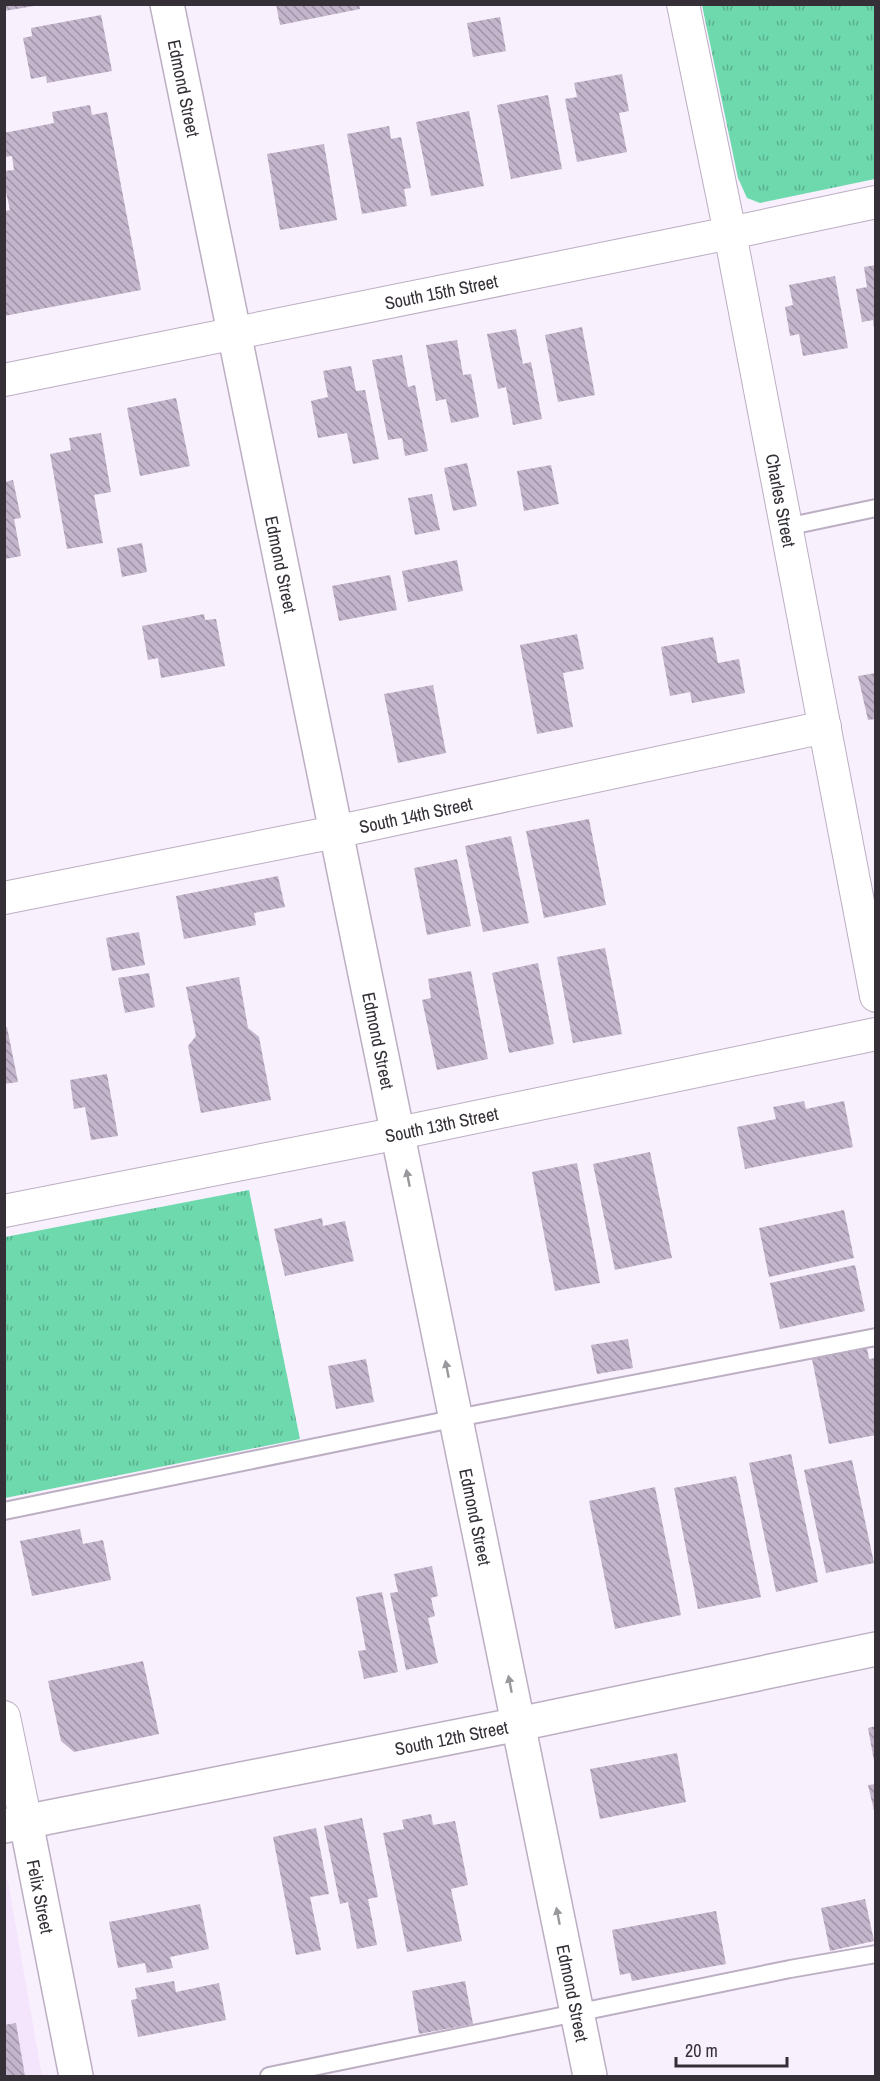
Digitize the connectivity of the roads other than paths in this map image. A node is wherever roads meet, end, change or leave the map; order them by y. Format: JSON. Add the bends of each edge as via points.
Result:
{"nodes":[{"id":1,"x":167,"y":4,"type":"edge"},
{"id":2,"x":682,"y":4,"type":"edge"},
{"id":3,"x":876,"y":202,"type":"edge"},
{"id":4,"x":730,"y":233,"type":"junction"},
{"id":5,"x":233,"y":333,"type":"junction"},
{"id":6,"x":4,"y":380,"type":"edge"},
{"id":7,"x":876,"y":508,"type":"edge"},
{"id":8,"x":786,"y":527,"type":"junction"},
{"id":9,"x":825,"y":727,"type":"junction"},
{"id":10,"x":335,"y":832,"type":"junction"},
{"id":11,"x":4,"y":898,"type":"edge"},
{"id":12,"x":876,"y":996,"type":"edge"},
{"id":13,"x":876,"y":1034,"type":"edge"},
{"id":14,"x":399,"y":1133,"type":"junction"},
{"id":15,"x":4,"y":1211,"type":"edge"},
{"id":16,"x":876,"y":1337,"type":"edge"},
{"id":17,"x":457,"y":1418,"type":"junction"},
{"id":18,"x":4,"y":1511,"type":"edge"},
{"id":19,"x":876,"y":1649,"type":"edge"},
{"id":20,"x":4,"y":1717,"type":"edge"},
{"id":21,"x":519,"y":1724,"type":"junction"},
{"id":22,"x":15,"y":1824,"type":"edge"},
{"id":23,"x":876,"y":1954,"type":"edge"},
{"id":24,"x":577,"y":2013,"type":"junction"},
{"id":25,"x":76,"y":2076,"type":"edge"},
{"id":26,"x":269,"y":2076,"type":"edge"},
{"id":27,"x":590,"y":2076,"type":"edge"}],
"edges":[{"from":1,"to":5,"type":"street","name":"Edmond Street"},
{"from":2,"to":4,"type":"street","name":"Charles Street"},
{"from":3,"to":4,"type":"street","name":"South 15th Street"},
{"from":4,"to":5,"type":"street","name":"South 15th Street"},
{"from":4,"to":8,"type":"street","name":"Charles Street"},
{"from":5,"to":6,"type":"street","name":"South 15th Street"},
{"from":5,"to":10,"type":"street","name":"Edmond Street"},
{"from":7,"to":8,"type":"lane"},
{"from":8,"to":9,"type":"street","name":"Charles Street"},
{"from":9,"to":10,"type":"street","name":"South 14th Street"},
{"from":9,"to":12,"type":"street","name":"Charles Street"},
{"from":10,"to":11,"type":"street","name":"South 14th Street"},
{"from":10,"to":14,"type":"street","name":"Edmond Street"},
{"from":13,"to":14,"type":"street","name":"South 13th Street"},
{"from":14,"to":15,"type":"street","name":"South 13th Street"},
{"from":17,"to":14,"type":"street","name":"Edmond Street","one_way":true},
{"from":16,"to":17,"type":"lane"},
{"from":17,"to":18,"type":"lane"},
{"from":21,"to":17,"type":"street","name":"Edmond Street","one_way":true},
{"from":19,"to":21,"type":"street","name":"South 12th Street"},
{"from":20,"to":22,"type":"street","name":"Felix Street"},
{"from":21,"to":22,"type":"street","name":"South 12th Street"},
{"from":24,"to":21,"type":"street","name":"Edmond Street","one_way":true},
{"from":22,"to":25,"type":"street","name":"Felix Street"},
{"from":23,"to":24,"type":"lane"},
{"from":24,"to":26,"type":"lane"},
{"from":24,"to":27,"type":"street","name":"Edmond Street"}]}
